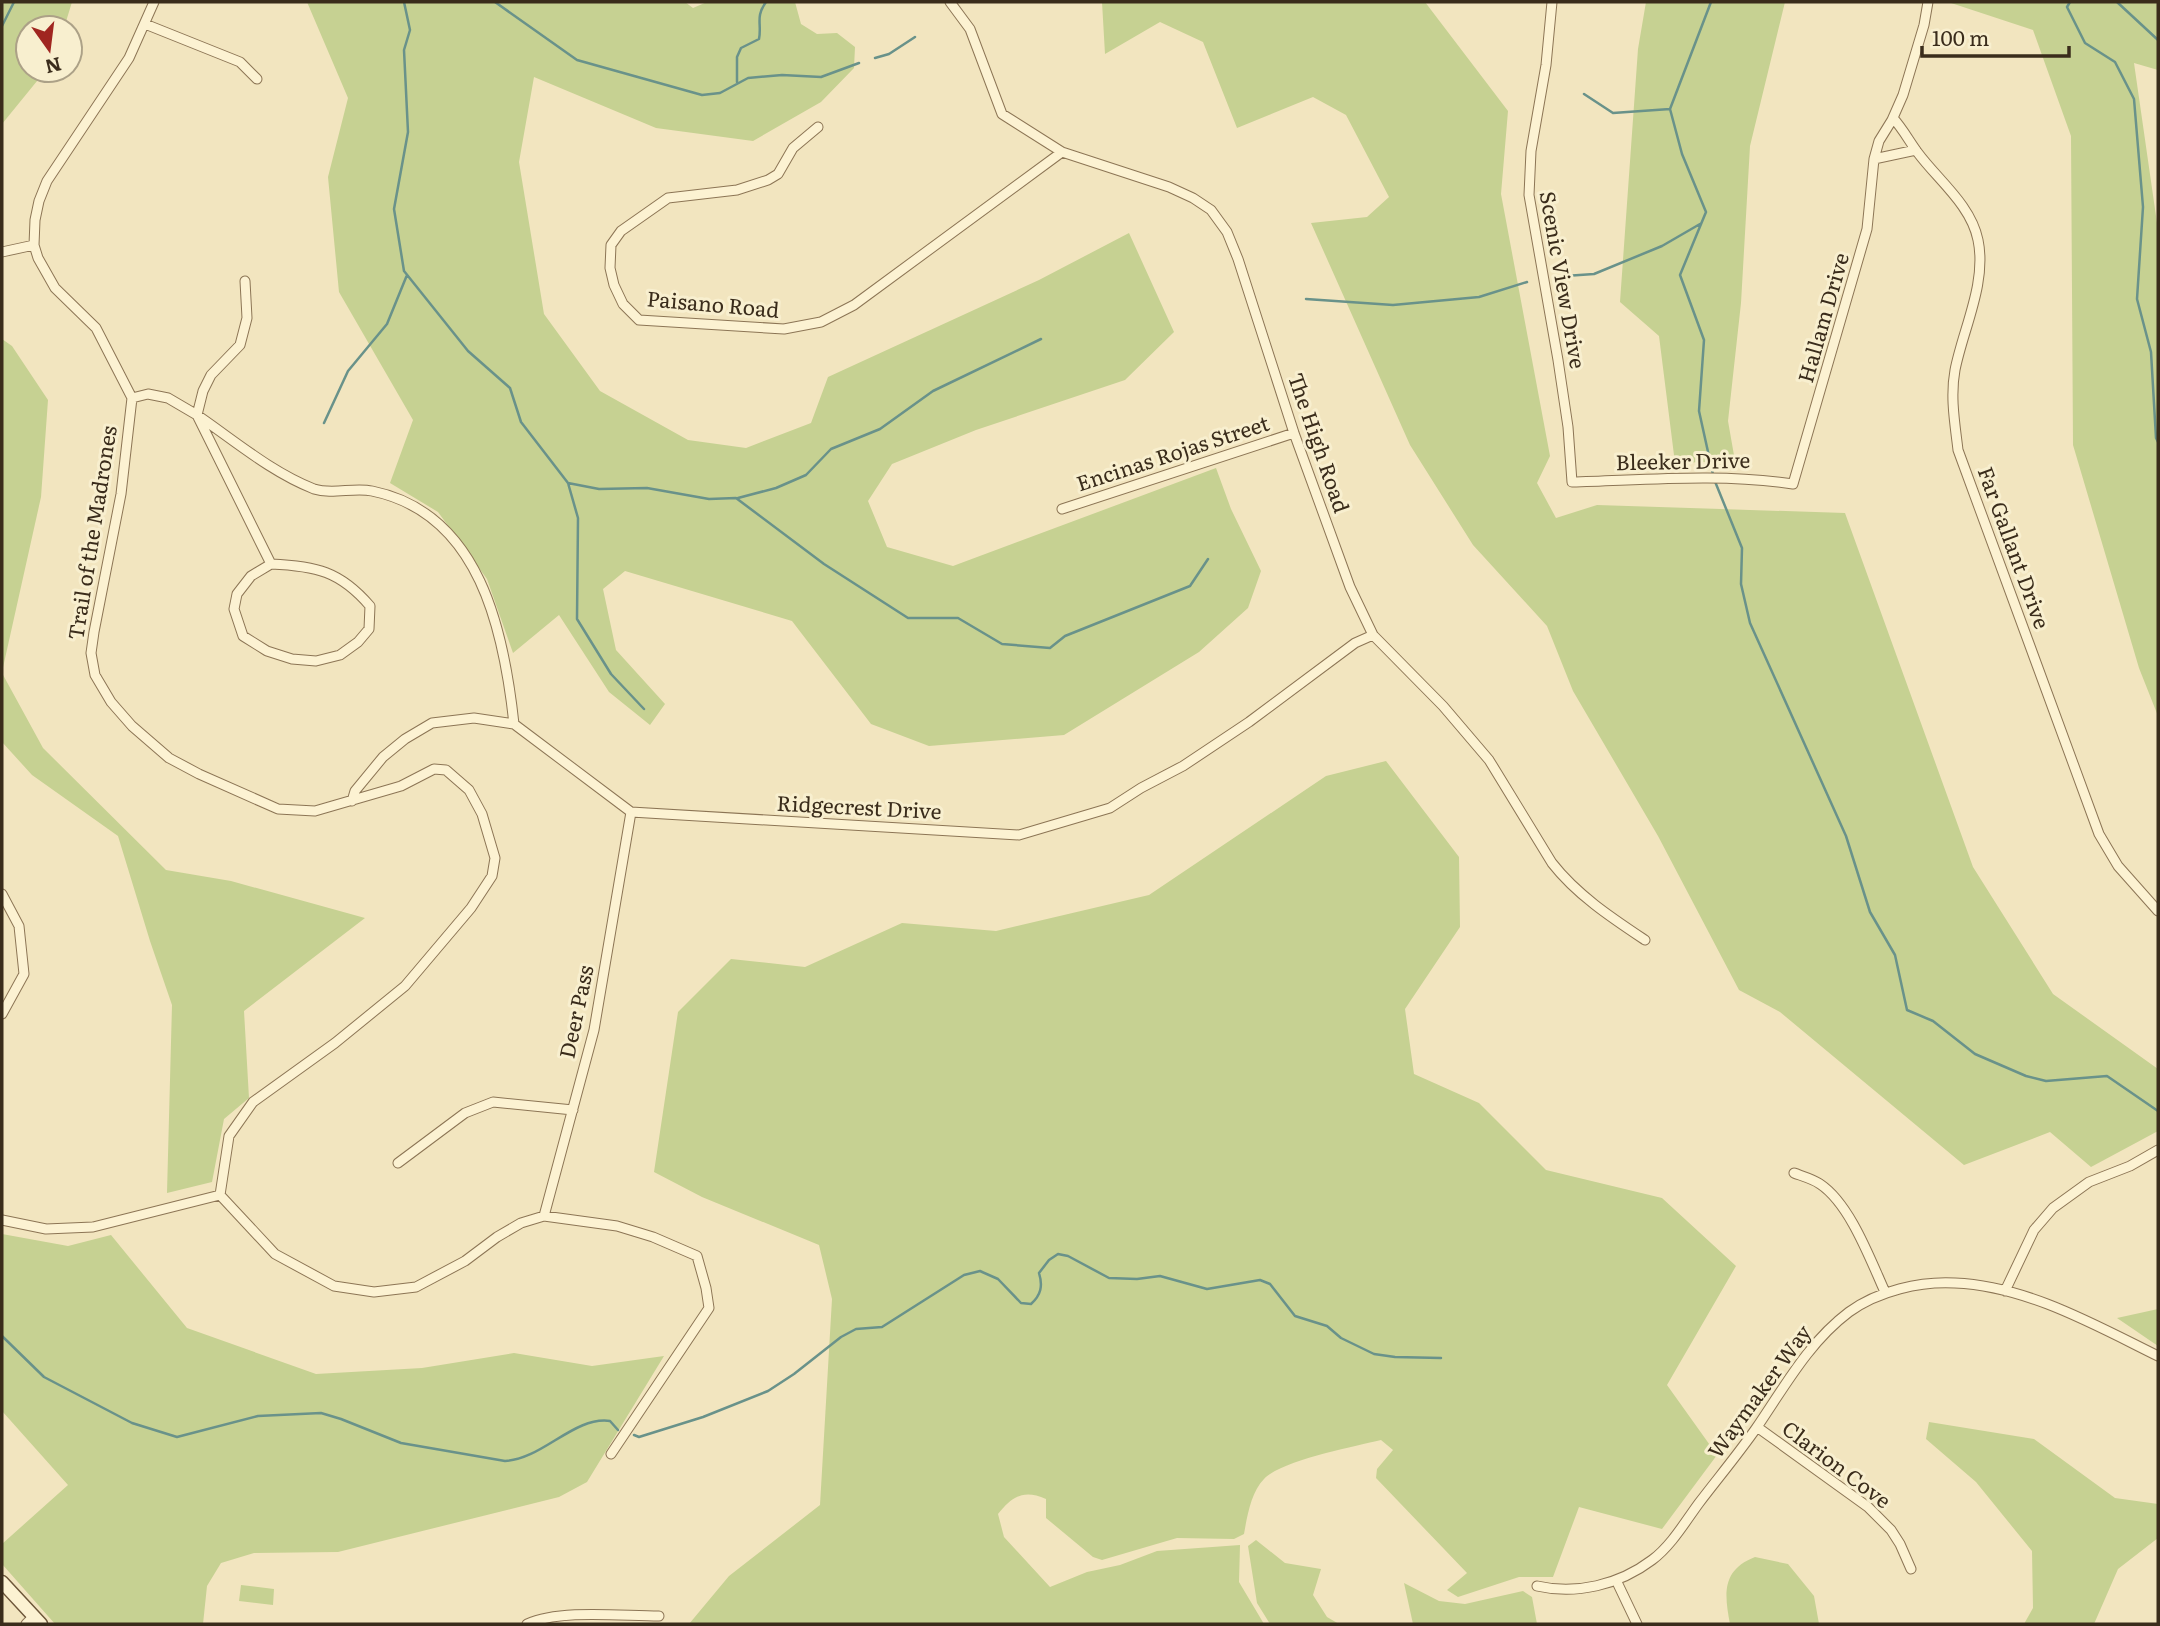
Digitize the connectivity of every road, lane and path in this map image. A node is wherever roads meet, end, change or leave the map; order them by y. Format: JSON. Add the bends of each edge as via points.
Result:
{"nodes":[{"id":1,"x":154,"y":2,"type":"edge"},
{"id":2,"x":950,"y":2,"type":"edge"},
{"id":3,"x":1552,"y":2,"type":"edge"},
{"id":4,"x":1928,"y":2,"type":"edge"},
{"id":5,"x":145,"y":24,"type":"junction"},
{"id":6,"x":257,"y":79,"type":"dead end"},
{"id":7,"x":1894,"y":118,"type":"junction"},
{"id":8,"x":818,"y":127,"type":"dead end"},
{"id":9,"x":1916,"y":150,"type":"junction"},
{"id":10,"x":1062,"y":152,"type":"junction"},
{"id":11,"x":1874,"y":159,"type":"junction"},
{"id":12,"x":34,"y":245,"type":"junction"},
{"id":13,"x":2,"y":253,"type":"edge"},
{"id":14,"x":245,"y":281,"type":"dead end"},
{"id":15,"x":132,"y":398,"type":"junction"},
{"id":16,"x":197,"y":415,"type":"junction"},
{"id":17,"x":1294,"y":433,"type":"junction"},
{"id":18,"x":1572,"y":482,"type":"joint"},
{"id":19,"x":1793,"y":484,"type":"joint"},
{"id":20,"x":1062,"y":509,"type":"dead end"},
{"id":21,"x":271,"y":564,"type":"junction"},
{"id":22,"x":1373,"y":635,"type":"junction"},
{"id":23,"x":514,"y":724,"type":"junction"},
{"id":24,"x":352,"y":801,"type":"junction"},
{"id":25,"x":631,"y":812,"type":"junction"},
{"id":26,"x":2,"y":894,"type":"edge"},
{"id":27,"x":2158,"y":911,"type":"edge"},
{"id":28,"x":1645,"y":940,"type":"dead end"},
{"id":29,"x":2,"y":1014,"type":"edge"},
{"id":30,"x":573,"y":1110,"type":"junction"},
{"id":31,"x":2158,"y":1150,"type":"edge"},
{"id":32,"x":398,"y":1163,"type":"dead end"},
{"id":33,"x":1794,"y":1173,"type":"dead end"},
{"id":34,"x":220,"y":1195,"type":"junction"},
{"id":35,"x":544,"y":1216,"type":"junction"},
{"id":36,"x":2,"y":1220,"type":"edge"},
{"id":37,"x":2005,"y":1291,"type":"junction"},
{"id":38,"x":1885,"y":1292,"type":"junction"},
{"id":39,"x":2158,"y":1356,"type":"edge"},
{"id":40,"x":1757,"y":1427,"type":"junction"},
{"id":41,"x":611,"y":1454,"type":"dead end"},
{"id":42,"x":1911,"y":1569,"type":"dead end"},
{"id":43,"x":1616,"y":1580,"type":"junction"},
{"id":44,"x":2,"y":1582,"type":"edge"},
{"id":45,"x":1536,"y":1586,"type":"dead end"},
{"id":46,"x":659,"y":1616,"type":"dead end"},
{"id":47,"x":34,"y":1622,"type":"edge"},
{"id":48,"x":527,"y":1624,"type":"edge"},
{"id":49,"x":1637,"y":1624,"type":"edge"}],
"edges":[{"from":1,"to":5,"type":"street"},
{"from":2,"to":10,"type":"street","name":"The High Road","via":[[970,29],[1002,114]]},
{"from":3,"to":18,"type":"street","name":"Scenic View Drive","via":[[1529,195],[1569,427]]},
{"from":4,"to":7,"type":"street","name":"Hallam Drive"},
{"from":5,"to":6,"type":"street","via":[[240,62]]},
{"from":5,"to":12,"type":"street","via":[[129,58],[47,181],[35,220]]},
{"from":7,"to":9,"type":"street"},
{"from":7,"to":11,"type":"street","name":"Hallam Drive"},
{"from":8,"to":10,"type":"street","name":"Paisano Road","via":[[793,148],[778,174],[768,180],[737,190],[668,198],[621,231],[611,244],[610,268],[623,304],[639,320],[784,330],[821,322],[854,305]]},
{"from":9,"to":11,"type":"street"},
{"from":9,"to":27,"type":"street","name":"Far Gallant Drive","via":[[1971,220],[1978,240],[1977,288],[1954,373],[1958,450],[2099,834],[2119,866]]},
{"from":10,"to":17,"type":"street","name":"The High Road","via":[[1169,187],[1211,210],[1238,259]]},
{"from":11,"to":19,"type":"street","name":"Hallam Drive","via":[[1867,229]]},
{"from":12,"to":13,"type":"street"},
{"from":12,"to":15,"type":"street","via":[[55,288],[96,328]]},
{"from":14,"to":16,"type":"street","via":[[247,318],[240,345],[211,375]]},
{"from":15,"to":16,"type":"street","via":[[148,394],[168,398]]},
{"from":15,"to":24,"type":"street","name":"Trail of the Madrones","via":[[121,494],[91,653],[94,676],[132,726],[169,758],[199,774],[278,809],[315,811]]},
{"from":16,"to":21,"type":"street"},
{"from":16,"to":23,"type":"street","via":[[284,475],[318,490],[372,491],[420,508],[441,526],[465,554],[486,592],[509,673]]},
{"from":17,"to":20,"type":"street","name":"Encinas Rojas Street"},
{"from":17,"to":22,"type":"street","name":"The High Road","via":[[1350,587]]},
{"from":18,"to":19,"type":"street","name":"Bleeker Drive","via":[[1723,477]]},
{"from":21,"to":21,"type":"street","via":[[251,576],[237,594],[234,609],[243,636],[267,651],[316,661],[340,655],[369,629],[370,606],[355,588],[329,573]]},
{"from":22,"to":25,"type":"street","name":"Ridgecrest Drive","via":[[1355,643],[1183,766],[1110,808],[1019,835]]},
{"from":22,"to":28,"type":"street","name":"The High Road","via":[[1489,760],[1563,879]]},
{"from":23,"to":24,"type":"street","via":[[474,718],[432,723],[383,757]]},
{"from":23,"to":25,"type":"street"},
{"from":24,"to":34,"type":"street","name":"Trail of the Madrones","via":[[401,786],[434,769],[446,770],[470,790],[482,814],[495,858],[492,876],[405,986],[253,1102],[229,1136]]},
{"from":25,"to":30,"type":"street","name":"Deer Pass","via":[[594,1030]]},
{"from":26,"to":29,"type":"street","via":[[19,926],[24,974]]},
{"from":30,"to":32,"type":"street","via":[[493,1102],[466,1113]]},
{"from":30,"to":35,"type":"street","name":"Deer Pass"},
{"from":31,"to":37,"type":"street","via":[[2089,1182],[2053,1208],[2034,1230]]},
{"from":33,"to":38,"type":"street","via":[[1819,1183],[1839,1204]]},
{"from":34,"to":35,"type":"street","via":[[275,1254],[334,1286],[374,1292],[416,1287],[521,1223]]},
{"from":34,"to":36,"type":"street","via":[[93,1227],[46,1229]]},
{"from":35,"to":41,"type":"street","via":[[617,1226],[696,1256],[706,1288],[709,1308]]},
{"from":37,"to":38,"type":"street","name":"Waymaker Way","via":[[1953,1282]]},
{"from":37,"to":39,"type":"street","name":"Waymaker Way","via":[[2068,1312]]},
{"from":38,"to":40,"type":"street","name":"Waymaker Way","via":[[1851,1310],[1824,1334]]},
{"from":40,"to":42,"type":"street","name":"Clarion Cove","via":[[1868,1507],[1891,1530]]},
{"from":40,"to":43,"type":"street","name":"Waymaker Way","via":[[1655,1558]]},
{"from":43,"to":45,"type":"street","name":"Waymaker Way","via":[[1577,1589]]},
{"from":43,"to":49,"type":"street"},
{"from":44,"to":47,"type":"street"},
{"from":46,"to":48,"type":"street","via":[[564,1616]]}]}
